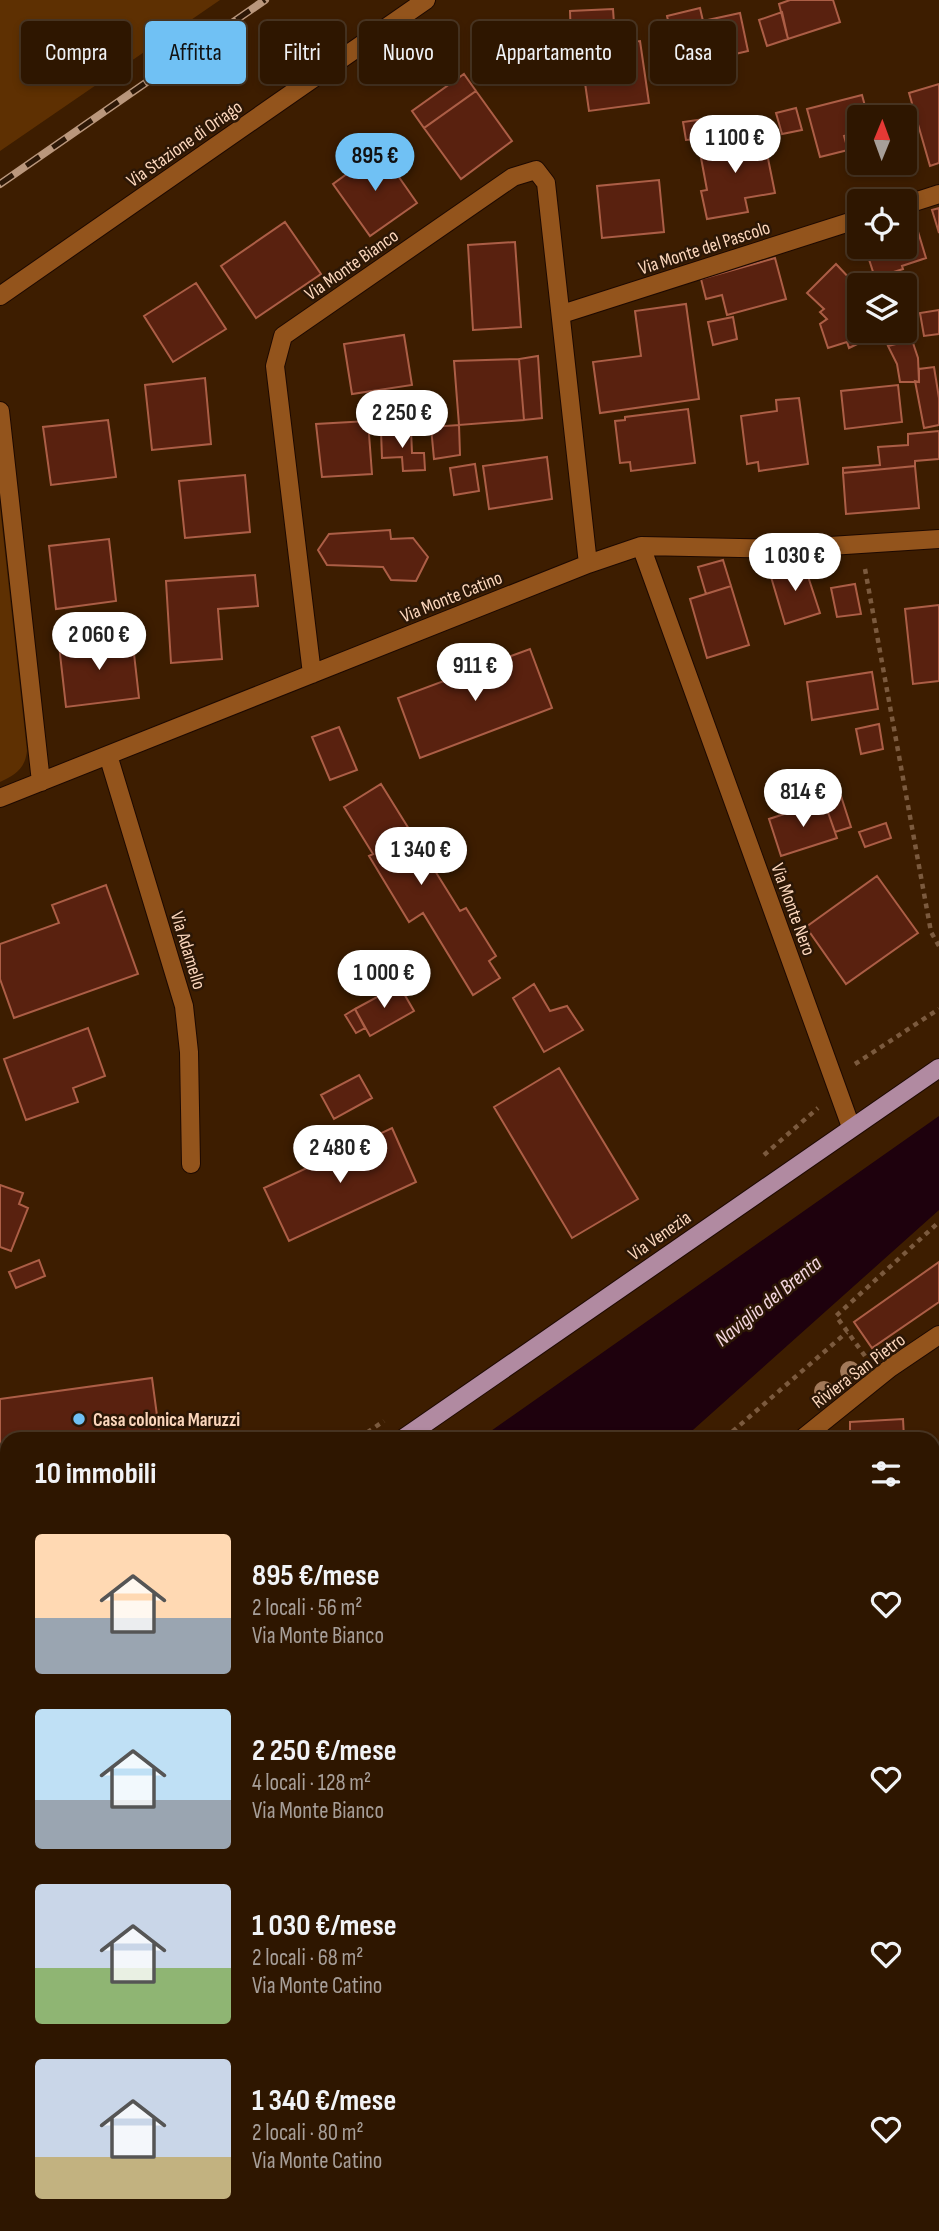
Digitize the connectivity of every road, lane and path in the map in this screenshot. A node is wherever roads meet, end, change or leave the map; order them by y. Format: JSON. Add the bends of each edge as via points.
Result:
{"nodes":[{"id":1,"x":426,"y":0,"type":"edge"},
{"id":2,"x":939,"y":194,"type":"edge"},
{"id":3,"x":917,"y":201,"type":"edge"},
{"id":4,"x":847,"y":223,"type":"edge"},
{"id":5,"x":0,"y":296,"type":"edge"},
{"id":6,"x":562,"y":314,"type":"junction"},
{"id":7,"x":0,"y":411,"type":"edge"},
{"id":8,"x":939,"y":538,"type":"edge"},
{"id":9,"x":861,"y":544,"type":"junction"},
{"id":10,"x":641,"y":546,"type":"junction"},
{"id":11,"x":588,"y":564,"type":"junction"},
{"id":12,"x":312,"y":674,"type":"junction"},
{"id":13,"x":108,"y":755,"type":"junction"},
{"id":14,"x":41,"y":782,"type":"junction"},
{"id":15,"x":0,"y":798,"type":"edge"},
{"id":16,"x":939,"y":946,"type":"edge"},
{"id":17,"x":939,"y":1009,"type":"edge"},
{"id":18,"x":939,"y":1068,"type":"edge"},
{"id":19,"x":836,"y":1087,"type":"junction"},
{"id":20,"x":851,"y":1127,"type":"junction"},
{"id":21,"x":761,"y":1158,"type":"dead end"},
{"id":22,"x":191,"y":1164,"type":"dead end"},
{"id":23,"x":939,"y":1222,"type":"edge"},
{"id":24,"x":847,"y":1332,"type":"junction"},
{"id":25,"x":939,"y":1335,"type":"edge"},
{"id":26,"x":880,"y":1377,"type":"junction"},
{"id":27,"x":392,"y":1415,"type":"dead end"},
{"id":28,"x":368,"y":1432,"type":"edge"},
{"id":29,"x":413,"y":1432,"type":"edge"},
{"id":30,"x":732,"y":1432,"type":"edge"},
{"id":31,"x":811,"y":1432,"type":"edge"}],
"edges":[{"from":1,"to":5,"type":"street","name":"Via Stazione di Oriago"},
{"from":2,"to":3,"type":"street"},
{"from":4,"to":6,"type":"street","name":"Via Monte del Pascolo"},
{"from":6,"to":11,"type":"street","name":"Via Monte Bianco"},
{"from":6,"to":12,"type":"street","name":"Via Monte Bianco","via":[[546,183],[536,170],[513,177],[283,336],[275,366]]},
{"from":7,"to":14,"type":"street"},
{"from":8,"to":9,"type":"street","name":"Via Monte Catino"},
{"from":9,"to":10,"type":"street","name":"Via Monte Catino","via":[[783,549]]},
{"from":9,"to":16,"type":"path","via":[[931,932]]},
{"from":10,"to":11,"type":"street","name":"Via Monte Catino"},
{"from":10,"to":19,"type":"street","name":"Via Monte Nero"},
{"from":11,"to":12,"type":"street","name":"Via Monte Catino"},
{"from":12,"to":13,"type":"street","name":"Via Monte Catino"},
{"from":13,"to":14,"type":"street","name":"Via Monte Catino"},
{"from":13,"to":22,"type":"street","name":"Via Adamello","via":[[184,1006]]},
{"from":14,"to":15,"type":"street","name":"Via Monte Catino"},
{"from":17,"to":19,"type":"path","via":[[849,1067]]},
{"from":18,"to":20,"type":"main road","name":"Via Venezia"},
{"from":19,"to":20,"type":"street","name":"Via Monte Nero"},
{"from":19,"to":21,"type":"path"},
{"from":20,"to":29,"type":"main road","name":"Via Venezia"},
{"from":23,"to":24,"type":"path","via":[[836,1316]]},
{"from":24,"to":26,"type":"path"},
{"from":24,"to":30,"type":"path"},
{"from":25,"to":26,"type":"street","name":"Riviera San Pietro"},
{"from":26,"to":31,"type":"street","name":"Riviera San Pietro"},
{"from":27,"to":28,"type":"path"}]}
